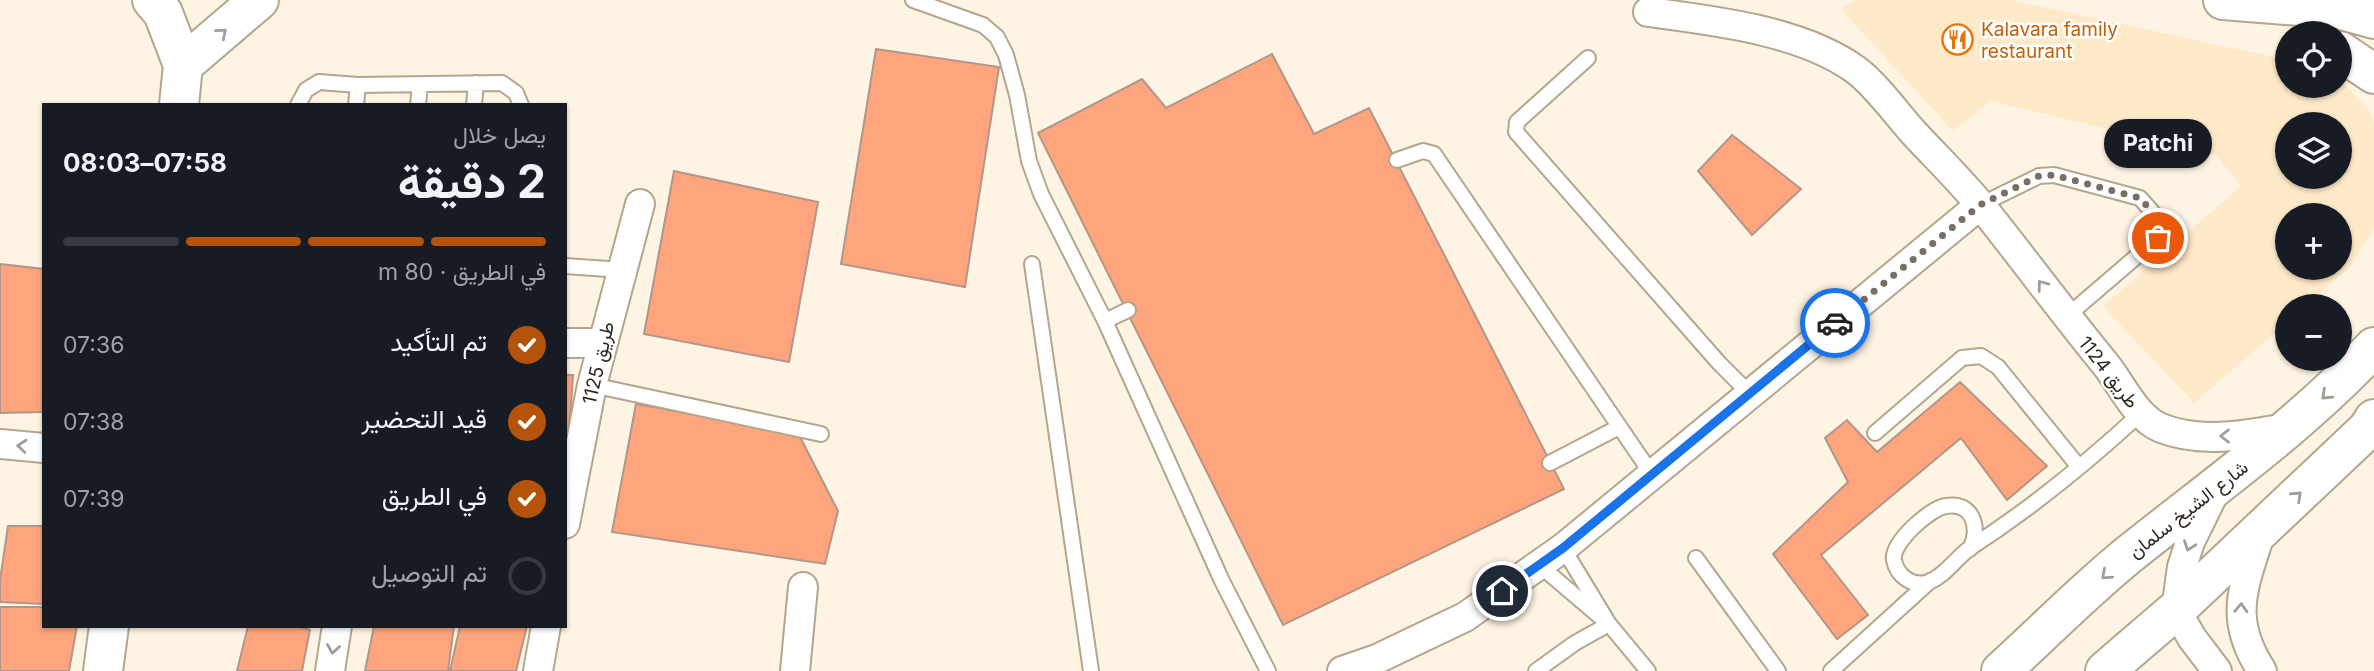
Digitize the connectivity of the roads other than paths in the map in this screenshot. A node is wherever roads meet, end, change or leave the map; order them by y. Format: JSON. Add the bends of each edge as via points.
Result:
{"nodes":[{"id":1,"x":152,"y":0,"type":"edge"},
{"id":2,"x":259,"y":0,"type":"edge"},
{"id":3,"x":913,"y":0,"type":"edge"},
{"id":4,"x":2223,"y":0,"type":"edge"},
{"id":5,"x":1648,"y":12,"type":"dead end"},
{"id":6,"x":2374,"y":19,"type":"edge"},
{"id":7,"x":2278,"y":21,"type":"edge"},
{"id":8,"x":1588,"y":58,"type":"dead end"},
{"id":9,"x":2352,"y":59,"type":"edge"},
{"id":10,"x":183,"y":65,"type":"junction"},
{"id":11,"x":2374,"y":74,"type":"edge"},
{"id":12,"x":476,"y":83,"type":"junction"},
{"id":13,"x":420,"y":84,"type":"junction"},
{"id":14,"x":358,"y":85,"type":"junction"},
{"id":15,"x":179,"y":103,"type":"edge"},
{"id":16,"x":299,"y":103,"type":"edge"},
{"id":17,"x":356,"y":103,"type":"edge"},
{"id":18,"x":418,"y":103,"type":"edge"},
{"id":19,"x":474,"y":103,"type":"edge"},
{"id":20,"x":520,"y":103,"type":"edge"},
{"id":21,"x":1397,"y":160,"type":"dead end"},
{"id":22,"x":640,"y":204,"type":"dead end"},
{"id":23,"x":1980,"y":205,"type":"junction"},
{"id":24,"x":1032,"y":264,"type":"dead end"},
{"id":25,"x":567,"y":266,"type":"edge"},
{"id":26,"x":622,"y":270,"type":"junction"},
{"id":27,"x":1128,"y":310,"type":"dead end"},
{"id":28,"x":2066,"y":317,"type":"junction"},
{"id":29,"x":1105,"y":321,"type":"junction"},
{"id":30,"x":602,"y":343,"type":"junction"},
{"id":31,"x":567,"y":344,"type":"edge"},
{"id":32,"x":2374,"y":347,"type":"edge"},
{"id":33,"x":592,"y":385,"type":"junction"},
{"id":34,"x":1749,"y":393,"type":"junction"},
{"id":35,"x":2141,"y":413,"type":"junction"},
{"id":36,"x":2372,"y":423,"type":"edge"},
{"id":37,"x":1619,"y":427,"type":"junction"},
{"id":38,"x":2292,"y":427,"type":"junction"},
{"id":39,"x":1875,"y":433,"type":"dead end"},
{"id":40,"x":821,"y":434,"type":"dead end"},
{"id":41,"x":0,"y":444,"type":"edge"},
{"id":42,"x":42,"y":448,"type":"edge"},
{"id":43,"x":1550,"y":463,"type":"dead end"},
{"id":44,"x":2079,"y":467,"type":"junction"},
{"id":45,"x":1651,"y":473,"type":"junction"},
{"id":46,"x":2218,"y":488,"type":"junction"},
{"id":47,"x":567,"y":514,"type":"edge"},
{"id":48,"x":2262,"y":528,"type":"junction"},
{"id":49,"x":1563,"y":548,"type":"junction"},
{"id":50,"x":1970,"y":548,"type":"junction"},
{"id":51,"x":1696,"y":558,"type":"dead end"},
{"id":52,"x":1538,"y":564,"type":"junction"},
{"id":53,"x":1930,"y":581,"type":"junction"},
{"id":54,"x":803,"y":586,"type":"dead end"},
{"id":55,"x":2176,"y":610,"type":"junction"},
{"id":56,"x":1609,"y":624,"type":"junction"},
{"id":57,"x":109,"y":628,"type":"edge"},
{"id":58,"x":337,"y":628,"type":"edge"},
{"id":59,"x":546,"y":628,"type":"edge"},
{"id":60,"x":103,"y":671,"type":"edge"},
{"id":61,"x":330,"y":671,"type":"edge"},
{"id":62,"x":538,"y":671,"type":"edge"},
{"id":63,"x":795,"y":671,"type":"edge"},
{"id":64,"x":1091,"y":671,"type":"edge"},
{"id":65,"x":1268,"y":671,"type":"edge"},
{"id":66,"x":1342,"y":671,"type":"edge"},
{"id":67,"x":1536,"y":671,"type":"edge"},
{"id":68,"x":1648,"y":671,"type":"edge"},
{"id":69,"x":1778,"y":671,"type":"edge"},
{"id":70,"x":1831,"y":671,"type":"edge"},
{"id":71,"x":2001,"y":671,"type":"edge"},
{"id":72,"x":2105,"y":671,"type":"edge"},
{"id":73,"x":2217,"y":671,"type":"edge"},
{"id":74,"x":2262,"y":671,"type":"edge"}],
"edges":[{"from":1,"to":10,"type":"main road","via":[[163,13]]},
{"from":10,"to":2,"type":"main road","one_way":true},
{"from":3,"to":29,"type":"lane","via":[[984,25],[997,37],[1006,55],[1041,194]]},
{"from":4,"to":6,"type":"main road","via":[[2338,9]]},
{"from":4,"to":7,"type":"main road"},
{"from":5,"to":23,"type":"street","name":"طريق 1124","via":[[1712,21],[1825,52],[1857,71]]},
{"from":8,"to":34,"type":"lane","via":[[1517,122],[1516,132]]},
{"from":9,"to":11,"type":"main road"},
{"from":10,"to":15,"type":"main road"},
{"from":12,"to":13,"type":"lane"},
{"from":12,"to":19,"type":"lane"},
{"from":12,"to":20,"type":"lane","via":[[502,83],[516,93]]},
{"from":13,"to":14,"type":"lane"},
{"from":13,"to":18,"type":"lane"},
{"from":14,"to":16,"type":"lane","via":[[319,82],[306,90]]},
{"from":14,"to":17,"type":"lane"},
{"from":21,"to":37,"type":"lane","via":[[1423,150],[1434,154]]},
{"from":22,"to":26,"type":"street","name":"طريق 1125"},
{"from":28,"to":23,"type":"street","name":"طريق 1124","one_way":true},
{"from":23,"to":28,"type":"lane","via":[[2039,176],[2054,175],[2140,198],[2162,223],[2158,238]]},
{"from":23,"to":34,"type":"street"},
{"from":24,"to":64,"type":"lane"},
{"from":25,"to":26,"type":"lane"},
{"from":26,"to":30,"type":"street","name":"طريق 1125"},
{"from":27,"to":29,"type":"lane"},
{"from":28,"to":35,"type":"street","name":"طريق 1124"},
{"from":29,"to":65,"type":"lane","via":[[1222,581]]},
{"from":30,"to":31,"type":"street"},
{"from":30,"to":33,"type":"street","name":"طريق 1125"},
{"from":32,"to":38,"type":"main road","name":"شارع الشيخ سلمان","one_way":true},
{"from":33,"to":40,"type":"lane"},
{"from":33,"to":47,"type":"street","name":"طريق 1125"},
{"from":34,"to":45,"type":"street"},
{"from":38,"to":35,"type":"street","name":"طريق 1124","one_way":true,"via":[[2241,436],[2189,436],[2159,427]]},
{"from":35,"to":44,"type":"lane"},
{"from":48,"to":36,"type":"main road","one_way":true},
{"from":37,"to":43,"type":"lane"},
{"from":37,"to":45,"type":"lane"},
{"from":38,"to":46,"type":"main road","name":"شارع الشيخ سلمان"},
{"from":39,"to":44,"type":"lane","via":[[1953,363],[1982,356],[1998,367]]},
{"from":42,"to":41,"type":"street","one_way":true},
{"from":44,"to":50,"type":"lane"},
{"from":45,"to":49,"type":"street"},
{"from":46,"to":55,"type":"street","one_way":true,"via":[[2190,542]]},
{"from":46,"to":71,"type":"main road","name":"شارع الشيخ سلمان","one_way":true,"via":[[2125,558]]},
{"from":48,"to":55,"type":"main road"},
{"from":74,"to":48,"type":"street","one_way":true,"via":[[2246,643],[2241,621],[2241,599]]},
{"from":49,"to":52,"type":"street"},
{"from":49,"to":56,"type":"lane"},
{"from":50,"to":53,"type":"lane"},
{"from":50,"to":53,"type":"lane","via":[[1976,528],[1966,510],[1956,506],[1935,510],[1901,539],[1894,554],[1904,578]]},
{"from":51,"to":69,"type":"lane"},
{"from":52,"to":56,"type":"lane"},
{"from":52,"to":66,"type":"street","via":[[1465,617]]},
{"from":53,"to":70,"type":"lane"},
{"from":54,"to":63,"type":"street"},
{"from":55,"to":72,"type":"main road"},
{"from":55,"to":73,"type":"street"},
{"from":56,"to":67,"type":"lane"},
{"from":56,"to":68,"type":"lane"},
{"from":57,"to":60,"type":"main road"},
{"from":58,"to":61,"type":"street","one_way":true},
{"from":59,"to":62,"type":"street"}]}
